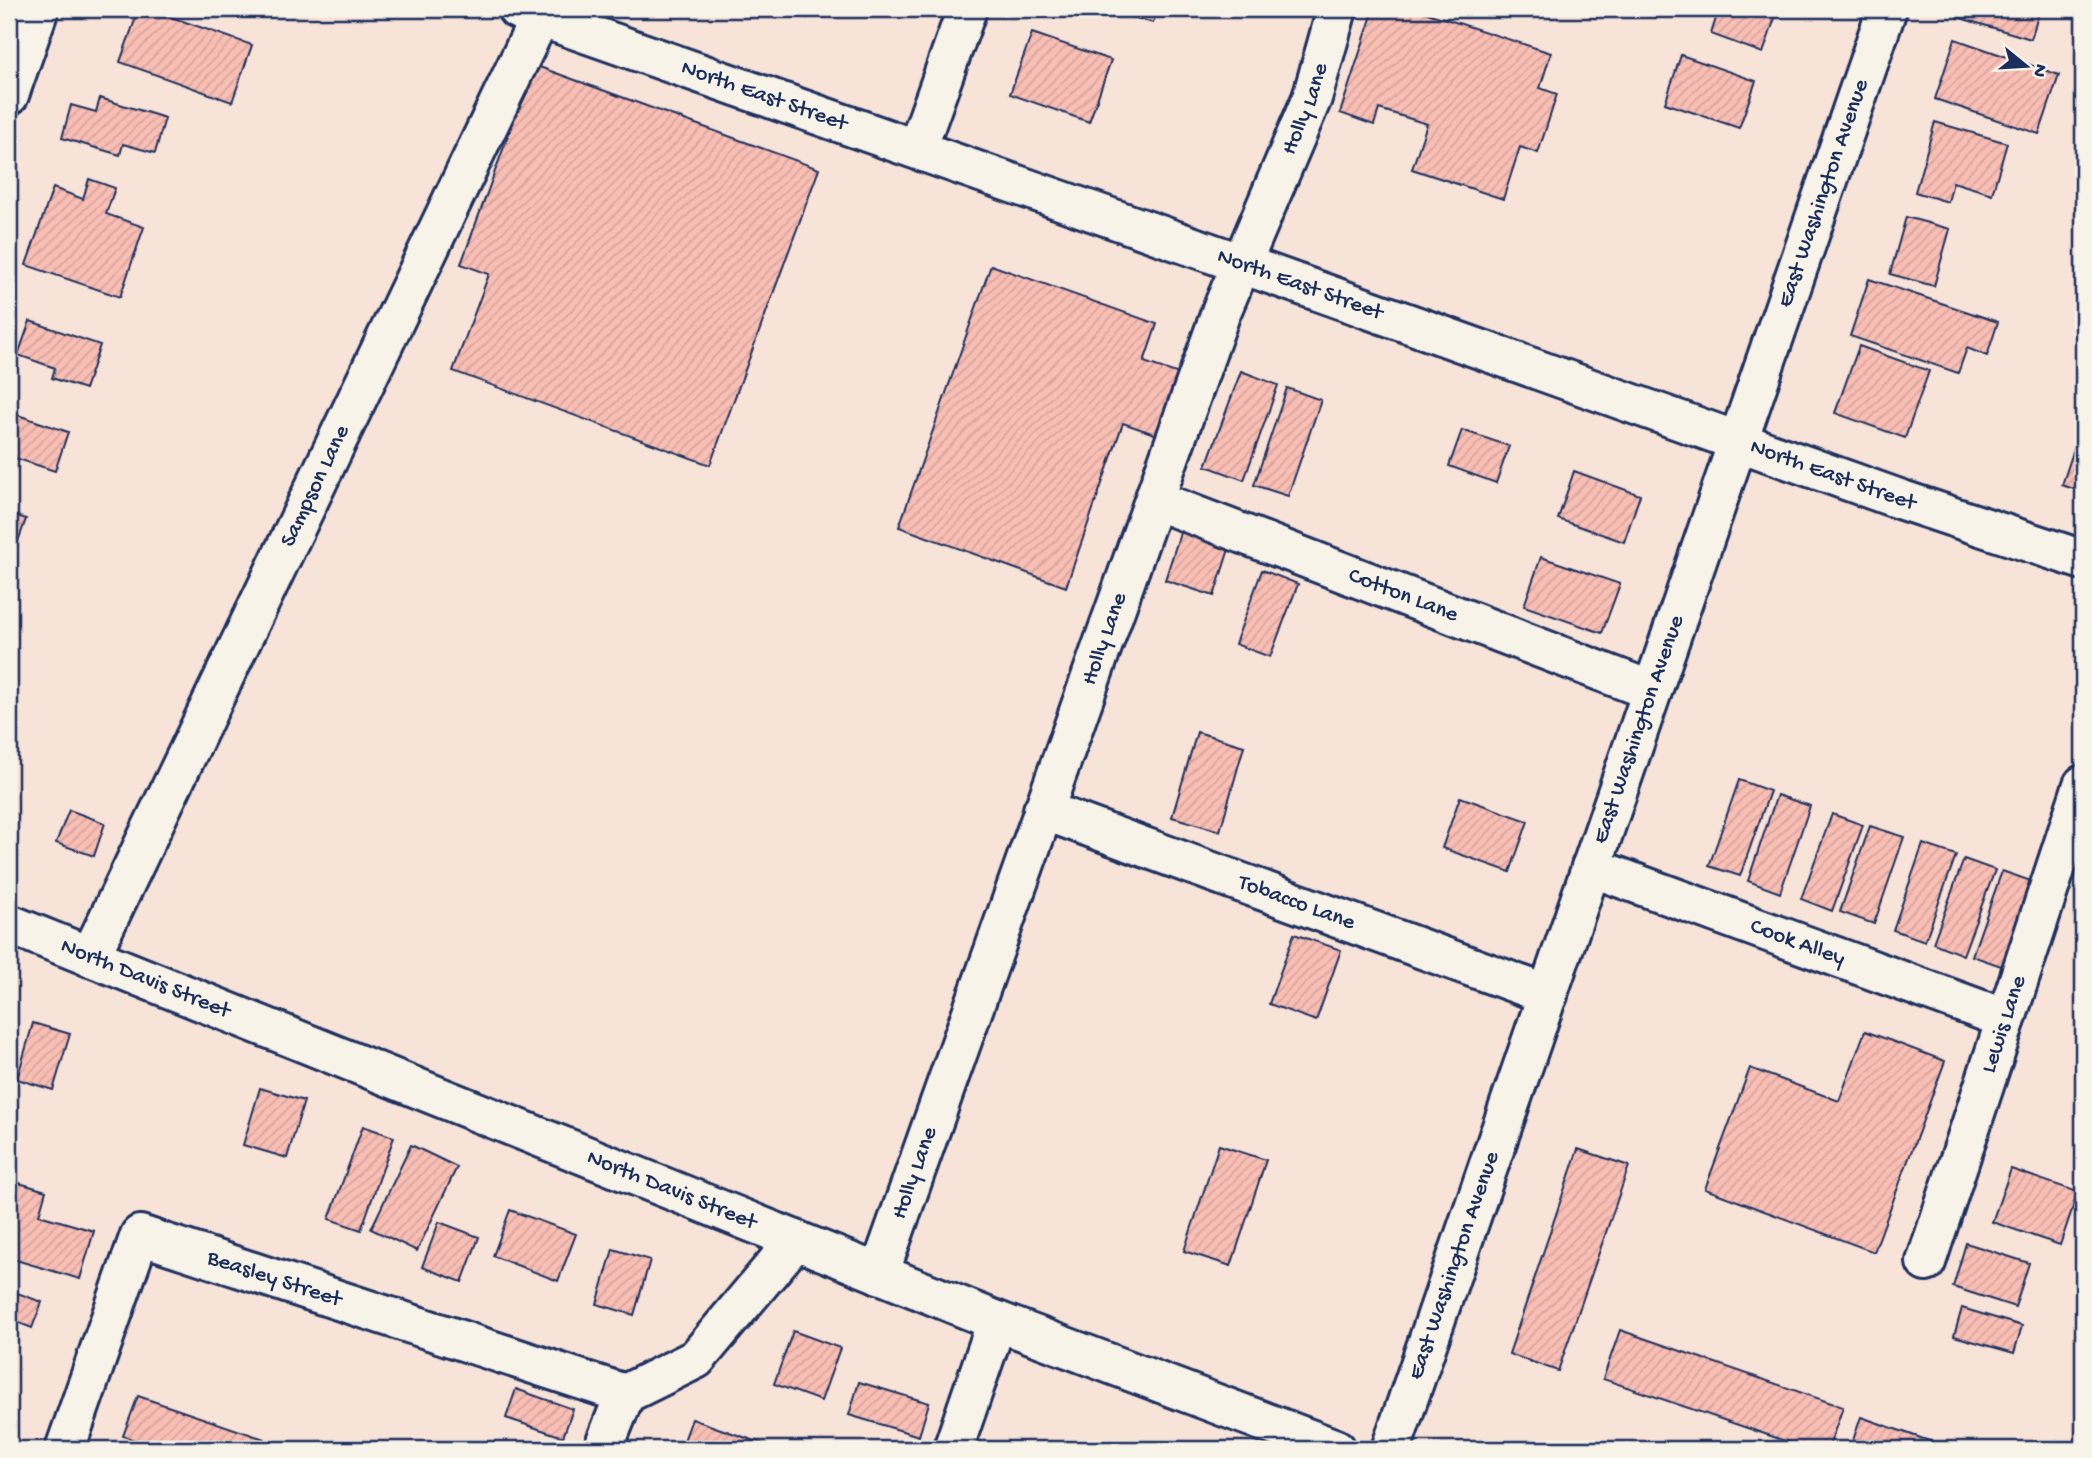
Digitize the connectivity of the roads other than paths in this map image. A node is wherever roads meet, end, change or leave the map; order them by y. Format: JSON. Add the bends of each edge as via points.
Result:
{"nodes":[{"id":1,"x":39,"y":9,"type":"edge"},
{"id":2,"x":967,"y":9,"type":"edge"},
{"id":3,"x":1336,"y":9,"type":"edge"},
{"id":4,"x":1887,"y":9,"type":"edge"},
{"id":5,"x":528,"y":13,"type":"edge"},
{"id":6,"x":9,"y":95,"type":"edge"},
{"id":7,"x":917,"y":149,"type":"junction"},
{"id":8,"x":1242,"y":264,"type":"junction"},
{"id":9,"x":1738,"y":442,"type":"junction"},
{"id":10,"x":1154,"y":500,"type":"junction"},
{"id":11,"x":2083,"y":560,"type":"edge"},
{"id":12,"x":1652,"y":691,"type":"junction"},
{"id":13,"x":2083,"y":785,"type":"edge"},
{"id":14,"x":1043,"y":810,"type":"junction"},
{"id":15,"x":1591,"y":867,"type":"junction"},
{"id":16,"x":9,"y":924,"type":"edge"},
{"id":17,"x":90,"y":957,"type":"junction"},
{"id":18,"x":1548,"y":995,"type":"junction"},
{"id":19,"x":2006,"y":1019,"type":"junction"},
{"id":20,"x":796,"y":1240,"type":"junction"},
{"id":21,"x":1926,"y":1262,"type":"dead end"},
{"id":22,"x":878,"y":1274,"type":"junction"},
{"id":23,"x":997,"y":1321,"type":"junction"},
{"id":24,"x":625,"y":1394,"type":"junction"},
{"id":25,"x":65,"y":1449,"type":"edge"},
{"id":26,"x":603,"y":1449,"type":"edge"},
{"id":27,"x":953,"y":1449,"type":"edge"},
{"id":28,"x":1336,"y":1449,"type":"edge"},
{"id":29,"x":1391,"y":1449,"type":"edge"}],
"edges":[{"from":1,"to":6,"type":"street"},
{"from":2,"to":7,"type":"street"},
{"from":3,"to":8,"type":"street","name":"Holly Lane","via":[[1312,97]]},
{"from":4,"to":9,"type":"street","name":"East Washington Avenue"},
{"from":5,"to":7,"type":"street","name":"North East Street"},
{"from":5,"to":17,"type":"street","name":"Sampson Lane"},
{"from":7,"to":8,"type":"street","name":"North East Street"},
{"from":8,"to":9,"type":"street","name":"North East Street"},
{"from":8,"to":10,"type":"street","name":"Holly Lane"},
{"from":9,"to":11,"type":"street","name":"North East Street"},
{"from":9,"to":12,"type":"street","name":"East Washington Avenue"},
{"from":10,"to":12,"type":"street","name":"Cotton Lane"},
{"from":10,"to":14,"type":"street","name":"Holly Lane"},
{"from":12,"to":15,"type":"street","name":"East Washington Avenue"},
{"from":13,"to":19,"type":"street","name":"Lewis Lane"},
{"from":14,"to":18,"type":"street","name":"Tobacco Lane"},
{"from":14,"to":22,"type":"street","name":"Holly Lane"},
{"from":15,"to":18,"type":"street","name":"East Washington Avenue"},
{"from":15,"to":19,"type":"street","name":"Cook Alley"},
{"from":16,"to":17,"type":"street","name":"North Davis Street"},
{"from":17,"to":20,"type":"street","name":"North Davis Street"},
{"from":18,"to":29,"type":"street","name":"East Washington Avenue"},
{"from":19,"to":21,"type":"street","name":"Lewis Lane"},
{"from":20,"to":22,"type":"street","name":"North Davis Street"},
{"from":20,"to":24,"type":"street","via":[[696,1359]]},
{"from":22,"to":23,"type":"street","name":"North Davis Street"},
{"from":23,"to":27,"type":"street"},
{"from":23,"to":28,"type":"street","name":"North Davis Street"},
{"from":24,"to":25,"type":"street","name":"Beasley Street","via":[[140,1235]]},
{"from":24,"to":26,"type":"street"}]}
